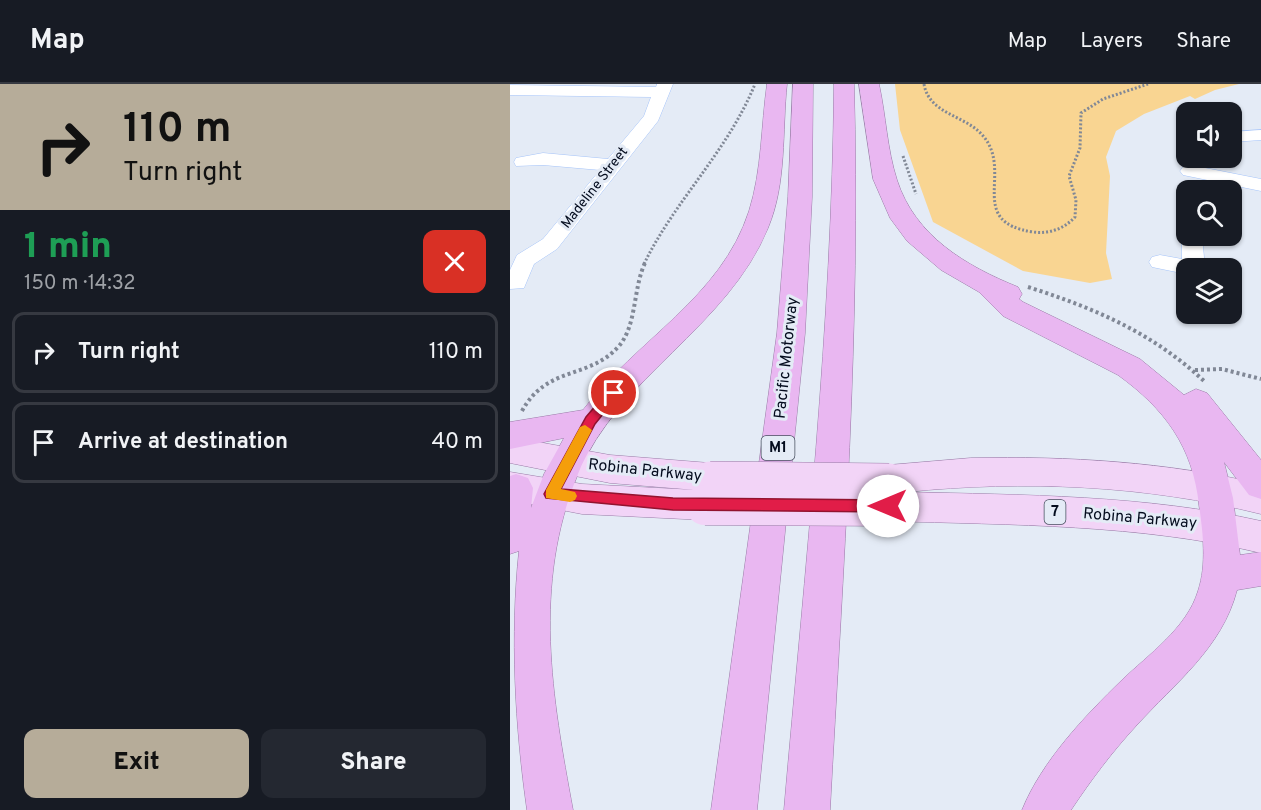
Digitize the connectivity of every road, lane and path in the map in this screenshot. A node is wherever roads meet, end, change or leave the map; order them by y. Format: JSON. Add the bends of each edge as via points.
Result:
{"nodes":[{"id":1,"x":755,"y":84,"type":"edge"},
{"id":2,"x":777,"y":84,"type":"edge"},
{"id":3,"x":803,"y":84,"type":"edge"},
{"id":4,"x":844,"y":84,"type":"edge"},
{"id":5,"x":869,"y":84,"type":"edge"},
{"id":6,"x":924,"y":84,"type":"edge"},
{"id":7,"x":1148,"y":84,"type":"edge"},
{"id":8,"x":663,"y":88,"type":"edge"},
{"id":9,"x":510,"y":90,"type":"edge"},
{"id":10,"x":1261,"y":135,"type":"edge"},
{"id":11,"x":1242,"y":136,"type":"edge"},
{"id":12,"x":902,"y":154,"type":"dead end"},
{"id":13,"x":523,"y":162,"type":"dead end"},
{"id":14,"x":612,"y":165,"type":"junction"},
{"id":15,"x":1206,"y":168,"type":"edge"},
{"id":16,"x":1261,"y":185,"type":"edge"},
{"id":17,"x":919,"y":204,"type":"dead end"},
{"id":18,"x":518,"y":259,"type":"edge"},
{"id":19,"x":1160,"y":261,"type":"dead end"},
{"id":20,"x":1176,"y":264,"type":"edge"},
{"id":21,"x":516,"y":283,"type":"dead end"},
{"id":22,"x":989,"y":286,"type":"junction"},
{"id":23,"x":1028,"y":287,"type":"dead end"},
{"id":24,"x":1194,"y":370,"type":"junction"},
{"id":25,"x":1261,"y":379,"type":"edge"},
{"id":26,"x":1206,"y":382,"type":"dead end"},
{"id":27,"x":590,"y":421,"type":"junction"},
{"id":28,"x":513,"y":439,"type":"edge"},
{"id":29,"x":536,"y":483,"type":"edge"},
{"id":30,"x":1261,"y":485,"type":"edge"},
{"id":31,"x":1215,"y":490,"type":"junction"},
{"id":32,"x":889,"y":492,"type":"junction"},
{"id":33,"x":1261,"y":499,"type":"edge"},
{"id":34,"x":1220,"y":527,"type":"junction"},
{"id":35,"x":1261,"y":537,"type":"edge"},
{"id":36,"x":510,"y":538,"type":"edge"},
{"id":37,"x":1261,"y":569,"type":"edge"},
{"id":38,"x":1221,"y":574,"type":"junction"},
{"id":39,"x":521,"y":697,"type":"edge"},
{"id":40,"x":550,"y":810,"type":"edge"},
{"id":41,"x":734,"y":810,"type":"edge"},
{"id":42,"x":807,"y":810,"type":"edge"},
{"id":43,"x":1045,"y":810,"type":"edge"}],
"edges":[{"from":1,"to":28,"type":"path","via":[[739,122],[650,252],[633,290],[630,325],[620,346],[590,365],[556,377],[533,391]]},
{"from":2,"to":27,"type":"highway","via":[[768,187],[745,250],[712,298]]},
{"from":3,"to":41,"type":"highway","name":"Pacific Motorway","number":"M1","via":[[790,333]]},
{"from":4,"to":42,"type":"highway","via":[[845,190]]},
{"from":5,"to":22,"type":"highway","via":[[885,180],[900,214],[938,255]]},
{"from":6,"to":7,"type":"path","via":[[929,101],[976,127],[990,145],[994,160],[992,201],[998,217],[1011,228],[1036,233],[1060,229],[1075,217],[1076,200],[1069,176],[1080,148],[1081,113],[1103,99]]},
{"from":8,"to":9,"type":"street"},
{"from":8,"to":14,"type":"street","name":"Madeline Street","via":[[652,117]]},
{"from":10,"to":11,"type":"street"},
{"from":12,"to":17,"type":"path"},
{"from":13,"to":14,"type":"street","via":[[543,159]]},
{"from":14,"to":18,"type":"street","name":"Madeline Street","via":[[550,244]]},
{"from":15,"to":16,"type":"street"},
{"from":18,"to":21,"type":"street","name":"Madeline Street"},
{"from":19,"to":20,"type":"street"},
{"from":22,"to":30,"type":"highway","via":[[1100,328],[1142,352],[1198,403]]},
{"from":22,"to":31,"type":"highway","via":[[1013,309],[1129,367],[1160,389],[1184,415],[1200,441],[1212,469]]},
{"from":23,"to":24,"type":"path","via":[[1089,306],[1159,342]]},
{"from":24,"to":25,"type":"path","via":[[1222,369]]},
{"from":24,"to":26,"type":"path"},
{"from":27,"to":28,"type":"highway"},
{"from":27,"to":29,"type":"highway"},
{"from":28,"to":29,"type":"main road","name":"Robina Parkway"},
{"from":29,"to":32,"type":"main road","name":"Robina Parkway","number":"7","bridge":true,"via":[[638,502],[707,491]]},
{"from":29,"to":36,"type":"highway"},
{"from":29,"to":39,"type":"highway","via":[[533,545],[523,607]]},
{"from":31,"to":32,"type":"main road","name":"Robina Parkway","number":"7","via":[[1125,478],[1004,472]]},
{"from":31,"to":33,"type":"main road","name":"Robina Parkway","number":"7"},
{"from":31,"to":34,"type":"highway"},
{"from":32,"to":34,"type":"main road","name":"Robina Parkway","number":"7"},
{"from":34,"to":35,"type":"main road","name":"Robina Parkway","number":"7"},
{"from":34,"to":38,"type":"highway"},
{"from":37,"to":38,"type":"highway"},
{"from":38,"to":43,"type":"highway","via":[[1216,594],[1195,636],[1092,742]]},
{"from":39,"to":40,"type":"highway"}]}
